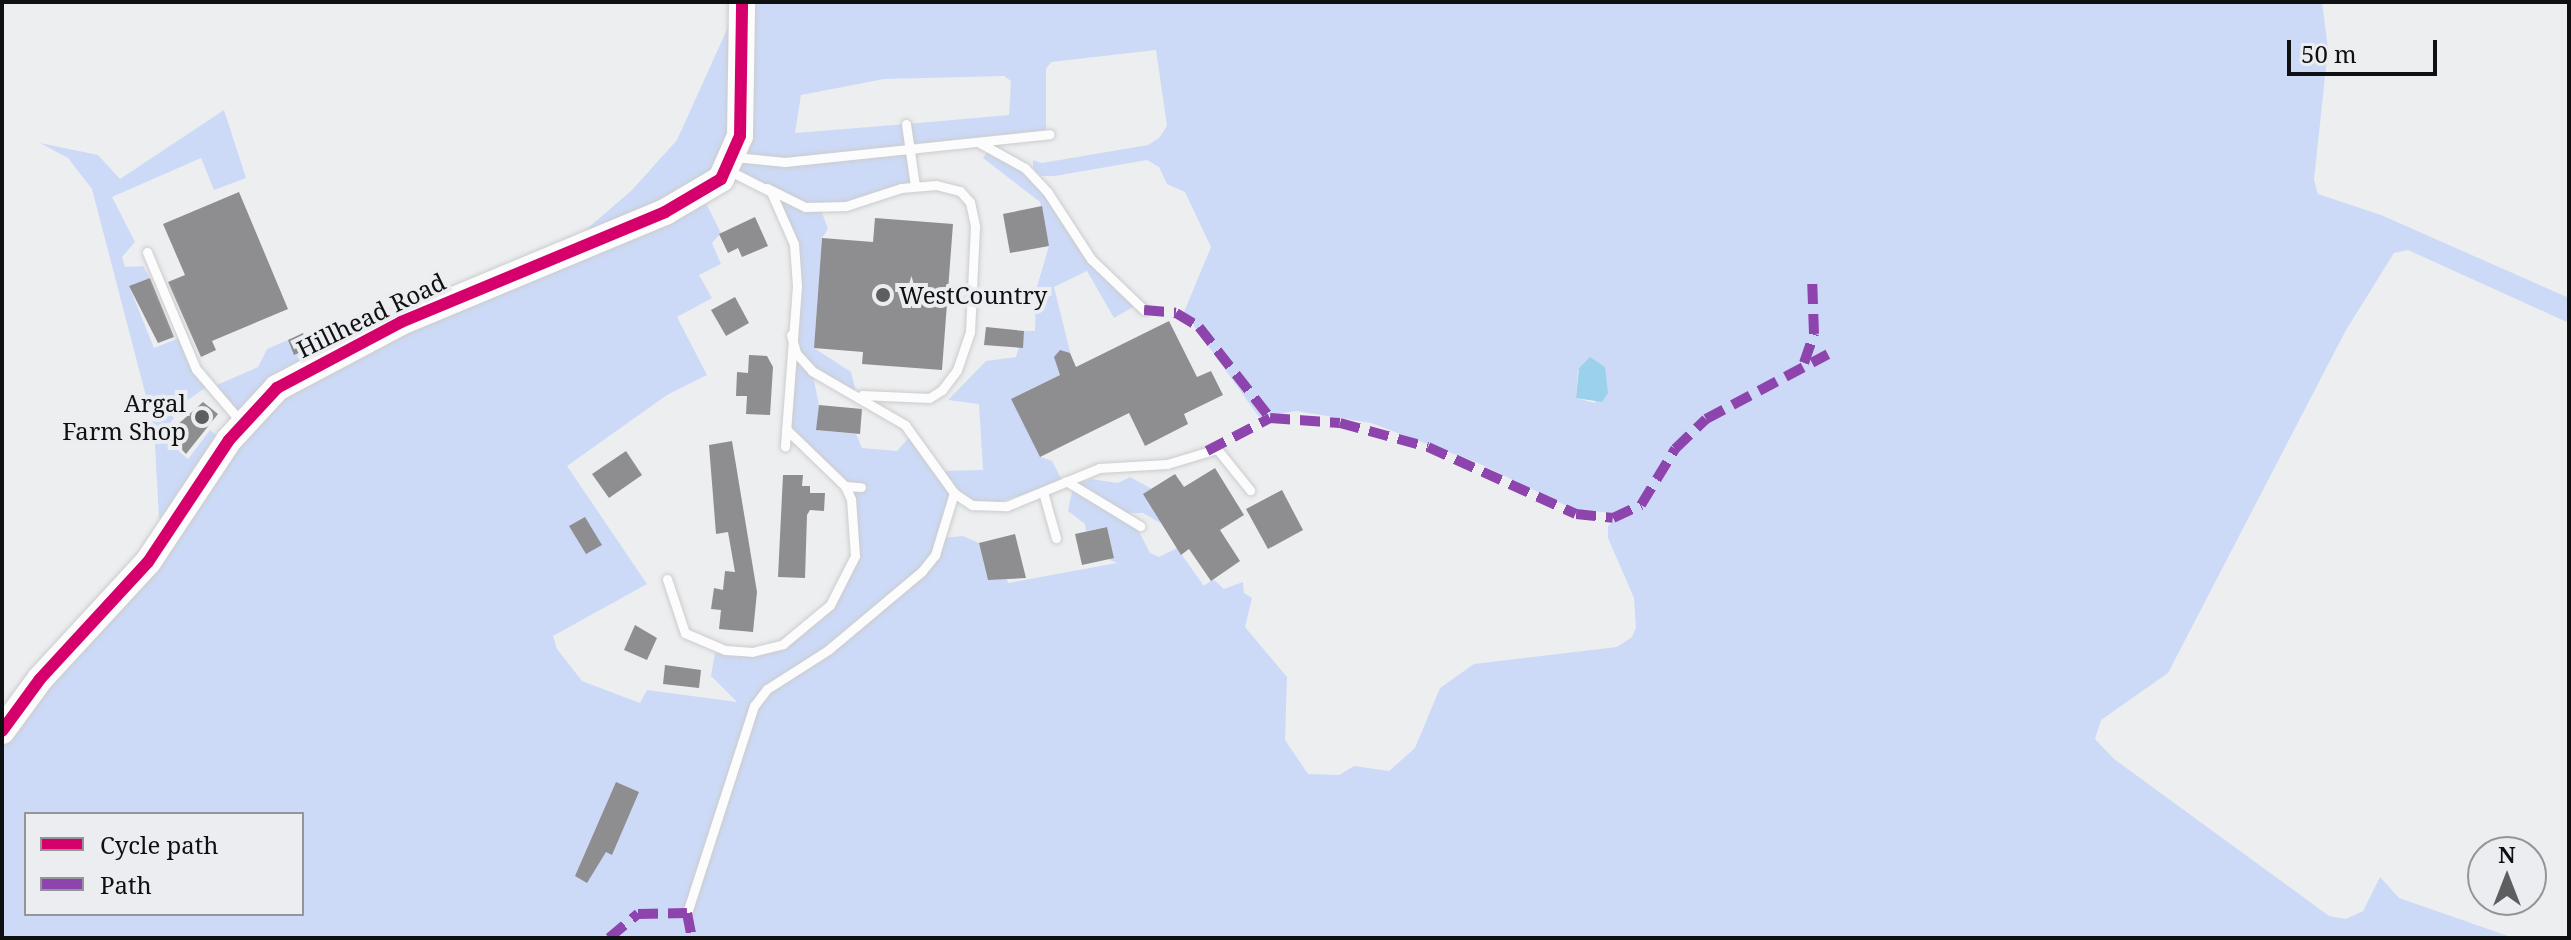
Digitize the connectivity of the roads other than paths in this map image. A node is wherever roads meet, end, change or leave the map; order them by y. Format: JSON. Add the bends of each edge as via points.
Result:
{"nodes":[{"id":1,"x":742,"y":2,"type":"edge"},
{"id":2,"x":906,"y":124,"type":"dead end"},
{"id":3,"x":1050,"y":134,"type":"dead end"},
{"id":4,"x":967,"y":140,"type":"junction"},
{"id":5,"x":910,"y":145,"type":"junction"},
{"id":6,"x":731,"y":164,"type":"junction"},
{"id":7,"x":915,"y":186,"type":"junction"},
{"id":8,"x":767,"y":188,"type":"junction"},
{"id":9,"x":147,"y":252,"type":"dead end"},
{"id":10,"x":1144,"y":310,"type":"dead end"},
{"id":11,"x":791,"y":335,"type":"junction"},
{"id":12,"x":856,"y":394,"type":"junction"},
{"id":13,"x":242,"y":423,"type":"junction"},
{"id":14,"x":786,"y":429,"type":"junction"},
{"id":15,"x":785,"y":447,"type":"dead end"},
{"id":16,"x":1066,"y":481,"type":"junction"},
{"id":17,"x":845,"y":486,"type":"junction"},
{"id":18,"x":861,"y":487,"type":"dead end"},
{"id":19,"x":1250,"y":490,"type":"dead end"},
{"id":20,"x":1043,"y":492,"type":"junction"},
{"id":21,"x":954,"y":493,"type":"junction"},
{"id":22,"x":1140,"y":526,"type":"dead end"},
{"id":23,"x":1056,"y":538,"type":"dead end"},
{"id":24,"x":667,"y":579,"type":"dead end"},
{"id":25,"x":2,"y":731,"type":"edge"},
{"id":26,"x":687,"y":913,"type":"dead end"}],
"edges":[{"from":1,"to":6,"type":"street","via":[[741,126]]},
{"from":2,"to":5,"type":"lane"},
{"from":3,"to":4,"type":"lane"},
{"from":4,"to":5,"type":"lane"},
{"from":4,"to":10,"type":"lane","via":[[996,147],[1025,168],[1091,259]]},
{"from":5,"to":6,"type":"lane"},
{"from":5,"to":7,"type":"lane"},
{"from":6,"to":8,"type":"lane"},
{"from":6,"to":13,"type":"street","name":"Hillhead Road","via":[[687,202],[455,298],[337,354],[277,388]]},
{"from":7,"to":8,"type":"lane","via":[[826,207],[793,204]]},
{"from":7,"to":12,"type":"lane","via":[[952,187],[966,196],[973,211],[966,350],[952,378],[934,396],[917,400]]},
{"from":8,"to":11,"type":"lane","via":[[782,208],[794,244],[797,286]]},
{"from":9,"to":13,"type":"lane","via":[[196,369]]},
{"from":11,"to":12,"type":"lane","via":[[806,365]]},
{"from":11,"to":14,"type":"lane"},
{"from":12,"to":21,"type":"lane","via":[[905,425]]},
{"from":13,"to":25,"type":"street","name":"Hillhead Road","via":[[148,562],[40,679]]},
{"from":14,"to":15,"type":"lane"},
{"from":14,"to":17,"type":"lane"},
{"from":16,"to":19,"type":"lane","via":[[1099,468],[1167,464],[1217,449]]},
{"from":16,"to":20,"type":"lane"},
{"from":16,"to":22,"type":"lane"},
{"from":17,"to":18,"type":"lane"},
{"from":17,"to":24,"type":"lane","via":[[855,526],[852,564],[824,614],[783,644],[743,652],[698,641],[682,629]]},
{"from":20,"to":21,"type":"lane","via":[[990,508],[972,505]]},
{"from":20,"to":23,"type":"lane"},
{"from":21,"to":26,"type":"lane","via":[[935,555],[922,571],[758,700]]}]}
